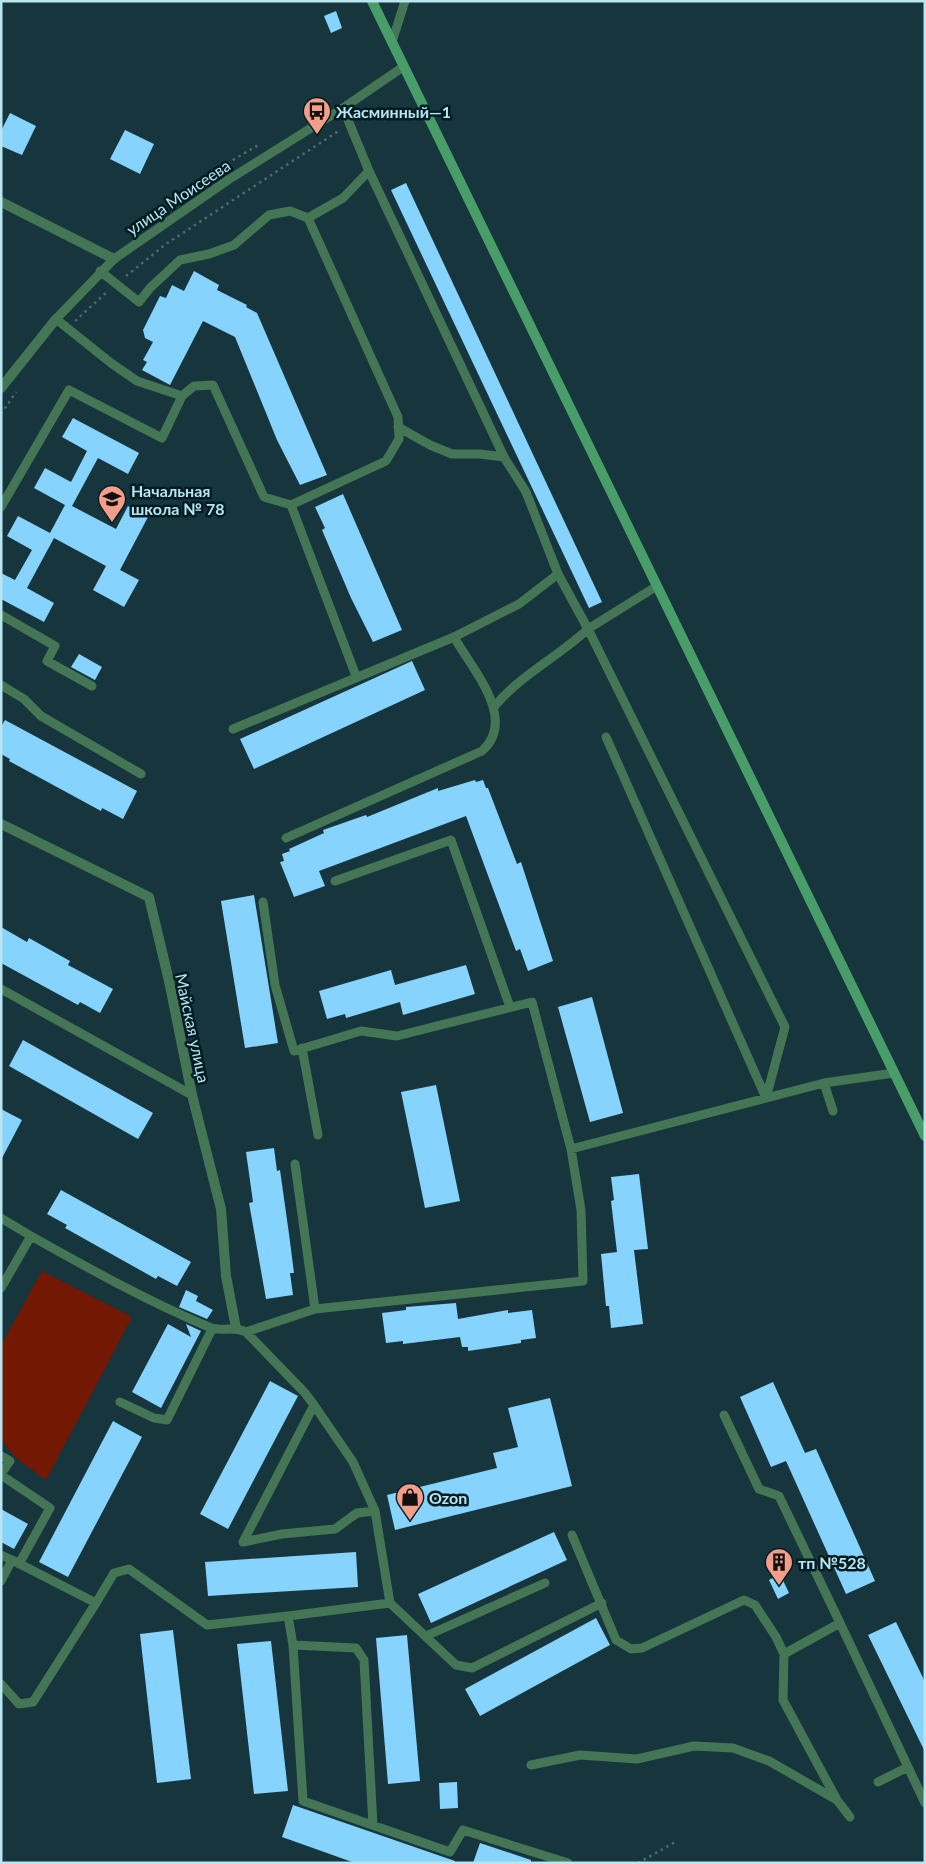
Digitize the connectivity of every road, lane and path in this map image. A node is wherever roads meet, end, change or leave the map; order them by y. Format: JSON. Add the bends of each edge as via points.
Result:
{"nodes":[{"id":1,"x":372,"y":1,"type":"edge"},
{"id":2,"x":405,"y":1,"type":"edge"},
{"id":3,"x":392,"y":42,"type":"junction"},
{"id":4,"x":403,"y":67,"type":"junction"},
{"id":5,"x":343,"y":108,"type":"junction"},
{"id":6,"x":341,"y":130,"type":"dead end"},
{"id":7,"x":369,"y":171,"type":"junction"},
{"id":8,"x":1,"y":202,"type":"edge"},
{"id":9,"x":308,"y":218,"type":"junction"},
{"id":10,"x":114,"y":259,"type":"junction"},
{"id":11,"x":100,"y":271,"type":"junction"},
{"id":12,"x":116,"y":284,"type":"junction"},
{"id":13,"x":86,"y":311,"type":"dead end"},
{"id":14,"x":56,"y":319,"type":"junction"},
{"id":15,"x":1,"y":388,"type":"edge"},
{"id":16,"x":182,"y":396,"type":"junction"},
{"id":17,"x":398,"y":427,"type":"junction"},
{"id":18,"x":504,"y":457,"type":"junction"},
{"id":19,"x":291,"y":505,"type":"junction"},
{"id":20,"x":1,"y":507,"type":"edge"},
{"id":21,"x":558,"y":574,"type":"junction"},
{"id":22,"x":657,"y":586,"type":"junction"},
{"id":23,"x":1,"y":615,"type":"edge"},
{"id":24,"x":588,"y":628,"type":"junction"},
{"id":25,"x":454,"y":637,"type":"junction"},
{"id":26,"x":356,"y":676,"type":"junction"},
{"id":27,"x":1,"y":685,"type":"edge"},
{"id":28,"x":92,"y":686,"type":"dead end"},
{"id":29,"x":494,"y":707,"type":"junction"},
{"id":30,"x":233,"y":730,"type":"dead end"},
{"id":31,"x":606,"y":737,"type":"dead end"},
{"id":32,"x":141,"y":774,"type":"dead end"},
{"id":33,"x":1,"y":824,"type":"edge"},
{"id":34,"x":286,"y":838,"type":"dead end"},
{"id":35,"x":335,"y":881,"type":"dead end"},
{"id":36,"x":264,"y":902,"type":"dead end"},
{"id":37,"x":1,"y":988,"type":"edge"},
{"id":38,"x":510,"y":1007,"type":"junction"},
{"id":39,"x":302,"y":1048,"type":"junction"},
{"id":40,"x":894,"y":1073,"type":"junction"},
{"id":41,"x":824,"y":1083,"type":"junction"},
{"id":42,"x":192,"y":1095,"type":"junction"},
{"id":43,"x":766,"y":1098,"type":"junction"},
{"id":44,"x":833,"y":1112,"type":"dead end"},
{"id":45,"x":318,"y":1135,"type":"dead end"},
{"id":46,"x":925,"y":1136,"type":"edge"},
{"id":47,"x":571,"y":1149,"type":"junction"},
{"id":48,"x":295,"y":1164,"type":"dead end"},
{"id":49,"x":1,"y":1218,"type":"edge"},
{"id":50,"x":31,"y":1236,"type":"junction"},
{"id":51,"x":1,"y":1288,"type":"edge"},
{"id":52,"x":314,"y":1309,"type":"junction"},
{"id":53,"x":212,"y":1329,"type":"junction"},
{"id":54,"x":242,"y":1330,"type":"junction"},
{"id":55,"x":120,"y":1402,"type":"dead end"},
{"id":56,"x":314,"y":1405,"type":"junction"},
{"id":57,"x":724,"y":1415,"type":"dead end"},
{"id":58,"x":1,"y":1456,"type":"edge"},
{"id":59,"x":1,"y":1474,"type":"edge"},
{"id":60,"x":375,"y":1511,"type":"junction"},
{"id":61,"x":572,"y":1534,"type":"dead end"},
{"id":62,"x":1,"y":1554,"type":"edge"},
{"id":63,"x":16,"y":1562,"type":"junction"},
{"id":64,"x":1,"y":1581,"type":"edge"},
{"id":65,"x":545,"y":1583,"type":"dead end"},
{"id":66,"x":96,"y":1602,"type":"junction"},
{"id":67,"x":390,"y":1603,"type":"junction"},
{"id":68,"x":602,"y":1603,"type":"junction"},
{"id":69,"x":288,"y":1616,"type":"junction"},
{"id":70,"x":840,"y":1623,"type":"junction"},
{"id":71,"x":426,"y":1636,"type":"junction"},
{"id":72,"x":293,"y":1645,"type":"junction"},
{"id":73,"x":784,"y":1654,"type":"junction"},
{"id":74,"x":1,"y":1684,"type":"edge"},
{"id":75,"x":531,"y":1766,"type":"dead end"},
{"id":76,"x":908,"y":1767,"type":"junction"},
{"id":77,"x":878,"y":1782,"type":"dead end"},
{"id":78,"x":837,"y":1800,"type":"junction"},
{"id":79,"x":925,"y":1803,"type":"edge"},
{"id":80,"x":850,"y":1816,"type":"dead end"},
{"id":81,"x":373,"y":1825,"type":"junction"},
{"id":82,"x":677,"y":1841,"type":"dead end"},
{"id":83,"x":568,"y":1863,"type":"edge"},
{"id":84,"x":638,"y":1863,"type":"edge"}],
"edges":[{"from":1,"to":3,"type":"main road"},
{"from":2,"to":3,"type":"lane"},
{"from":3,"to":4,"type":"main road"},
{"from":4,"to":5,"type":"lane","name":"улица Моисеева"},
{"from":4,"to":22,"type":"main road"},
{"from":5,"to":7,"type":"lane"},
{"from":5,"to":10,"type":"lane","name":"улица Моисеева","via":[[228,180]]},
{"from":6,"to":12,"type":"path","via":[[166,244]]},
{"from":7,"to":9,"type":"lane","via":[[343,198]]},
{"from":7,"to":18,"type":"lane"},
{"from":8,"to":10,"type":"street"},
{"from":9,"to":12,"type":"lane","via":[[290,211],[269,215],[234,244],[180,260],[139,302]]},
{"from":9,"to":17,"type":"lane","via":[[398,418]]},
{"from":10,"to":11,"type":"lane","name":"улица Моисеева"},
{"from":11,"to":12,"type":"lane"},
{"from":11,"to":14,"type":"lane","name":"улица Моисеева"},
{"from":12,"to":13,"type":"path"},
{"from":14,"to":15,"type":"street","name":"улица Моисеева"},
{"from":14,"to":16,"type":"lane","via":[[137,381]]},
{"from":16,"to":19,"type":"lane","via":[[194,386],[214,384],[264,497]]},
{"from":16,"to":20,"type":"lane","via":[[162,438],[69,390]]},
{"from":17,"to":18,"type":"lane","via":[[452,454]]},
{"from":17,"to":19,"type":"lane","via":[[398,439],[386,461]]},
{"from":18,"to":21,"type":"lane","via":[[526,492]]},
{"from":19,"to":26,"type":"lane"},
{"from":21,"to":24,"type":"lane"},
{"from":21,"to":25,"type":"lane","via":[[518,604]]},
{"from":22,"to":24,"type":"lane"},
{"from":22,"to":40,"type":"main road"},
{"from":23,"to":28,"type":"lane","via":[[55,646],[47,661]]},
{"from":24,"to":29,"type":"lane","via":[[507,691]]},
{"from":24,"to":43,"type":"lane","via":[[785,1027]]},
{"from":25,"to":26,"type":"lane"},
{"from":25,"to":29,"type":"lane"},
{"from":26,"to":30,"type":"lane"},
{"from":27,"to":32,"type":"lane","via":[[24,699],[41,716]]},
{"from":29,"to":34,"type":"lane","via":[[496,730],[492,742],[482,751]]},
{"from":31,"to":43,"type":"lane"},
{"from":33,"to":42,"type":"street","name":"Майская улица","via":[[148,897]]},
{"from":35,"to":38,"type":"lane","via":[[451,840]]},
{"from":36,"to":39,"type":"lane","via":[[275,984],[294,1051]]},
{"from":37,"to":42,"type":"lane"},
{"from":38,"to":39,"type":"lane","via":[[397,1036],[361,1031]]},
{"from":38,"to":47,"type":"lane","via":[[532,1002]]},
{"from":39,"to":45,"type":"lane"},
{"from":40,"to":41,"type":"lane"},
{"from":40,"to":46,"type":"main road"},
{"from":41,"to":43,"type":"lane"},
{"from":41,"to":44,"type":"lane"},
{"from":42,"to":54,"type":"street","name":"Майская улица","via":[[220,1209],[226,1276]]},
{"from":43,"to":47,"type":"lane"},
{"from":47,"to":52,"type":"lane","via":[[581,1210],[583,1281]]},
{"from":48,"to":52,"type":"lane"},
{"from":49,"to":50,"type":"lane"},
{"from":50,"to":51,"type":"lane"},
{"from":50,"to":53,"type":"lane","via":[[142,1298]]},
{"from":52,"to":54,"type":"lane"},
{"from":53,"to":54,"type":"lane"},
{"from":53,"to":55,"type":"lane","via":[[167,1420],[154,1418]]},
{"from":54,"to":56,"type":"lane"},
{"from":56,"to":60,"type":"lane","via":[[353,1462]]},
{"from":56,"to":60,"type":"lane","via":[[243,1542],[336,1528],[357,1513]]},
{"from":57,"to":70,"type":"lane","via":[[759,1489],[779,1496]]},
{"from":58,"to":59,"type":"lane","via":[[10,1461]]},
{"from":59,"to":63,"type":"lane","via":[[50,1508]]},
{"from":60,"to":67,"type":"lane"},
{"from":61,"to":68,"type":"lane"},
{"from":62,"to":63,"type":"lane"},
{"from":63,"to":64,"type":"lane"},
{"from":63,"to":66,"type":"lane"},
{"from":65,"to":71,"type":"lane"},
{"from":66,"to":69,"type":"lane","via":[[114,1573],[129,1569],[207,1625]]},
{"from":66,"to":74,"type":"lane","via":[[33,1702],[19,1704]]},
{"from":67,"to":69,"type":"lane"},
{"from":67,"to":71,"type":"lane"},
{"from":68,"to":71,"type":"lane","via":[[472,1668],[456,1665]]},
{"from":68,"to":73,"type":"lane","via":[[616,1640],[631,1649],[642,1648],[744,1600],[755,1605]]},
{"from":69,"to":72,"type":"lane"},
{"from":70,"to":73,"type":"lane"},
{"from":70,"to":76,"type":"lane"},
{"from":72,"to":81,"type":"lane","via":[[303,1801]]},
{"from":72,"to":81,"type":"lane","via":[[356,1648],[364,1660]]},
{"from":73,"to":78,"type":"lane","via":[[783,1700]]},
{"from":75,"to":78,"type":"lane","via":[[580,1755],[637,1758],[694,1746],[733,1748],[770,1761]]},
{"from":76,"to":77,"type":"lane"},
{"from":76,"to":79,"type":"lane"},
{"from":78,"to":80,"type":"lane"},
{"from":81,"to":83,"type":"lane","via":[[450,1852],[463,1830]]},
{"from":82,"to":84,"type":"path"}]}
